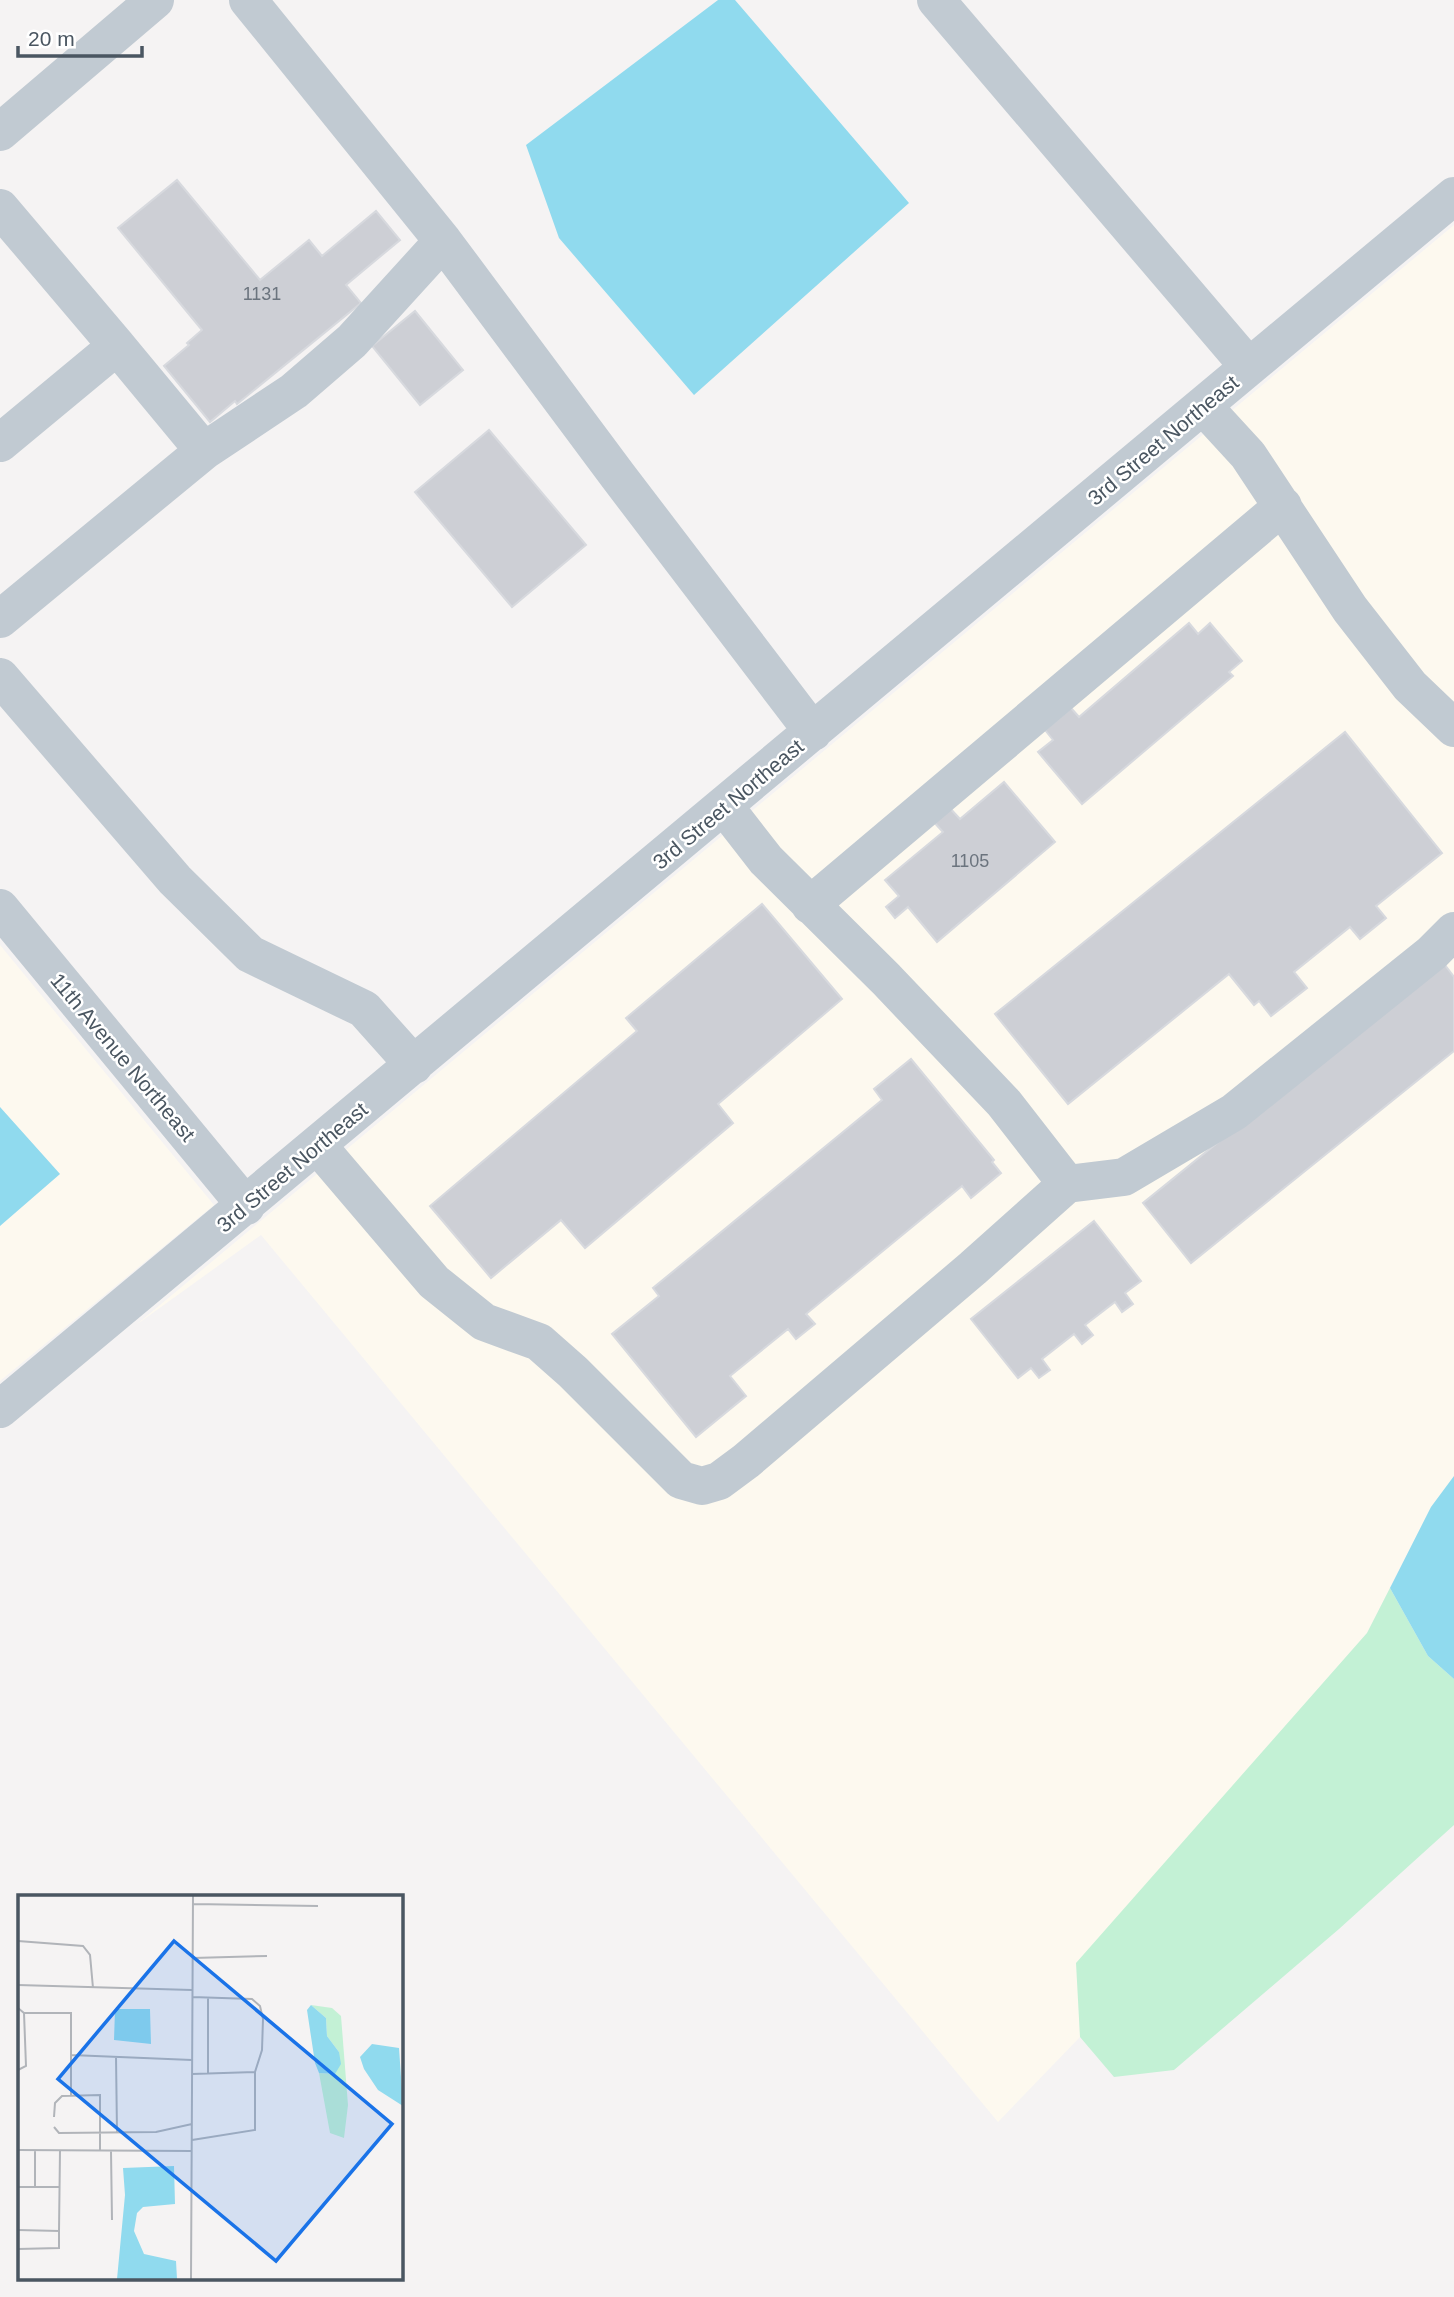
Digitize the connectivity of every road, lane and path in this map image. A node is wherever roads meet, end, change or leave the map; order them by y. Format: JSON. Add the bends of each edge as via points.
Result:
{"nodes":[{"id":1,"x":155,"y":0,"type":"edge"},
{"id":2,"x":248,"y":0,"type":"edge"},
{"id":3,"x":936,"y":0,"type":"edge"},
{"id":4,"x":0,"y":132,"type":"edge"},
{"id":5,"x":1451,"y":205,"type":"edge"},
{"id":6,"x":0,"y":208,"type":"edge"},
{"id":7,"x":443,"y":241,"type":"junction"},
{"id":8,"x":117,"y":346,"type":"junction"},
{"id":9,"x":1249,"y":367,"type":"junction"},
{"id":10,"x":1203,"y":406,"type":"junction"},
{"id":11,"x":0,"y":443,"type":"edge"},
{"id":12,"x":204,"y":451,"type":"junction"},
{"id":13,"x":1283,"y":506,"type":"junction"},
{"id":14,"x":0,"y":619,"type":"edge"},
{"id":15,"x":0,"y":677,"type":"edge"},
{"id":16,"x":1454,"y":728,"type":"edge"},
{"id":17,"x":813,"y":732,"type":"junction"},
{"id":18,"x":724,"y":806,"type":"junction"},
{"id":19,"x":810,"y":905,"type":"junction"},
{"id":20,"x":0,"y":908,"type":"edge"},
{"id":21,"x":1454,"y":931,"type":"edge"},
{"id":22,"x":414,"y":1066,"type":"junction"},
{"id":23,"x":318,"y":1146,"type":"junction"},
{"id":24,"x":1067,"y":1184,"type":"junction"},
{"id":25,"x":246,"y":1206,"type":"junction"},
{"id":26,"x":0,"y":1409,"type":"edge"}],
"edges":[{"from":1,"to":4,"type":"street"},
{"from":2,"to":7,"type":"street"},
{"from":3,"to":9,"type":"street"},
{"from":5,"to":9,"type":"street","name":"3rd Street Northeast"},
{"from":6,"to":8,"type":"street"},
{"from":7,"to":12,"type":"street","via":[[352,341],[294,391]]},
{"from":7,"to":17,"type":"street"},
{"from":8,"to":11,"type":"street"},
{"from":8,"to":12,"type":"street"},
{"from":9,"to":10,"type":"street","name":"3rd Street Northeast"},
{"from":10,"to":13,"type":"street","via":[[1248,455]]},
{"from":10,"to":17,"type":"street","name":"3rd Street Northeast"},
{"from":12,"to":14,"type":"street"},
{"from":13,"to":16,"type":"street","via":[[1350,609],[1410,686]]},
{"from":13,"to":19,"type":"street"},
{"from":15,"to":22,"type":"street","via":[[175,880],[250,954],[364,1009]]},
{"from":17,"to":18,"type":"street","name":"3rd Street Northeast"},
{"from":18,"to":19,"type":"street","via":[[766,860]]},
{"from":18,"to":22,"type":"street","name":"3rd Street Northeast"},
{"from":19,"to":24,"type":"street","via":[[1004,1103]]},
{"from":20,"to":25,"type":"street","name":"11th Avenue Northeast"},
{"from":21,"to":24,"type":"street","via":[[1234,1112],[1124,1177]]},
{"from":22,"to":23,"type":"street","name":"3rd Street Northeast"},
{"from":23,"to":24,"type":"street","via":[[433,1282],[484,1322],[539,1342],[681,1480],[702,1486],[719,1481],[746,1461]]},
{"from":23,"to":25,"type":"street","name":"3rd Street Northeast"},
{"from":25,"to":26,"type":"street","name":"3rd Street Northeast"}]}
